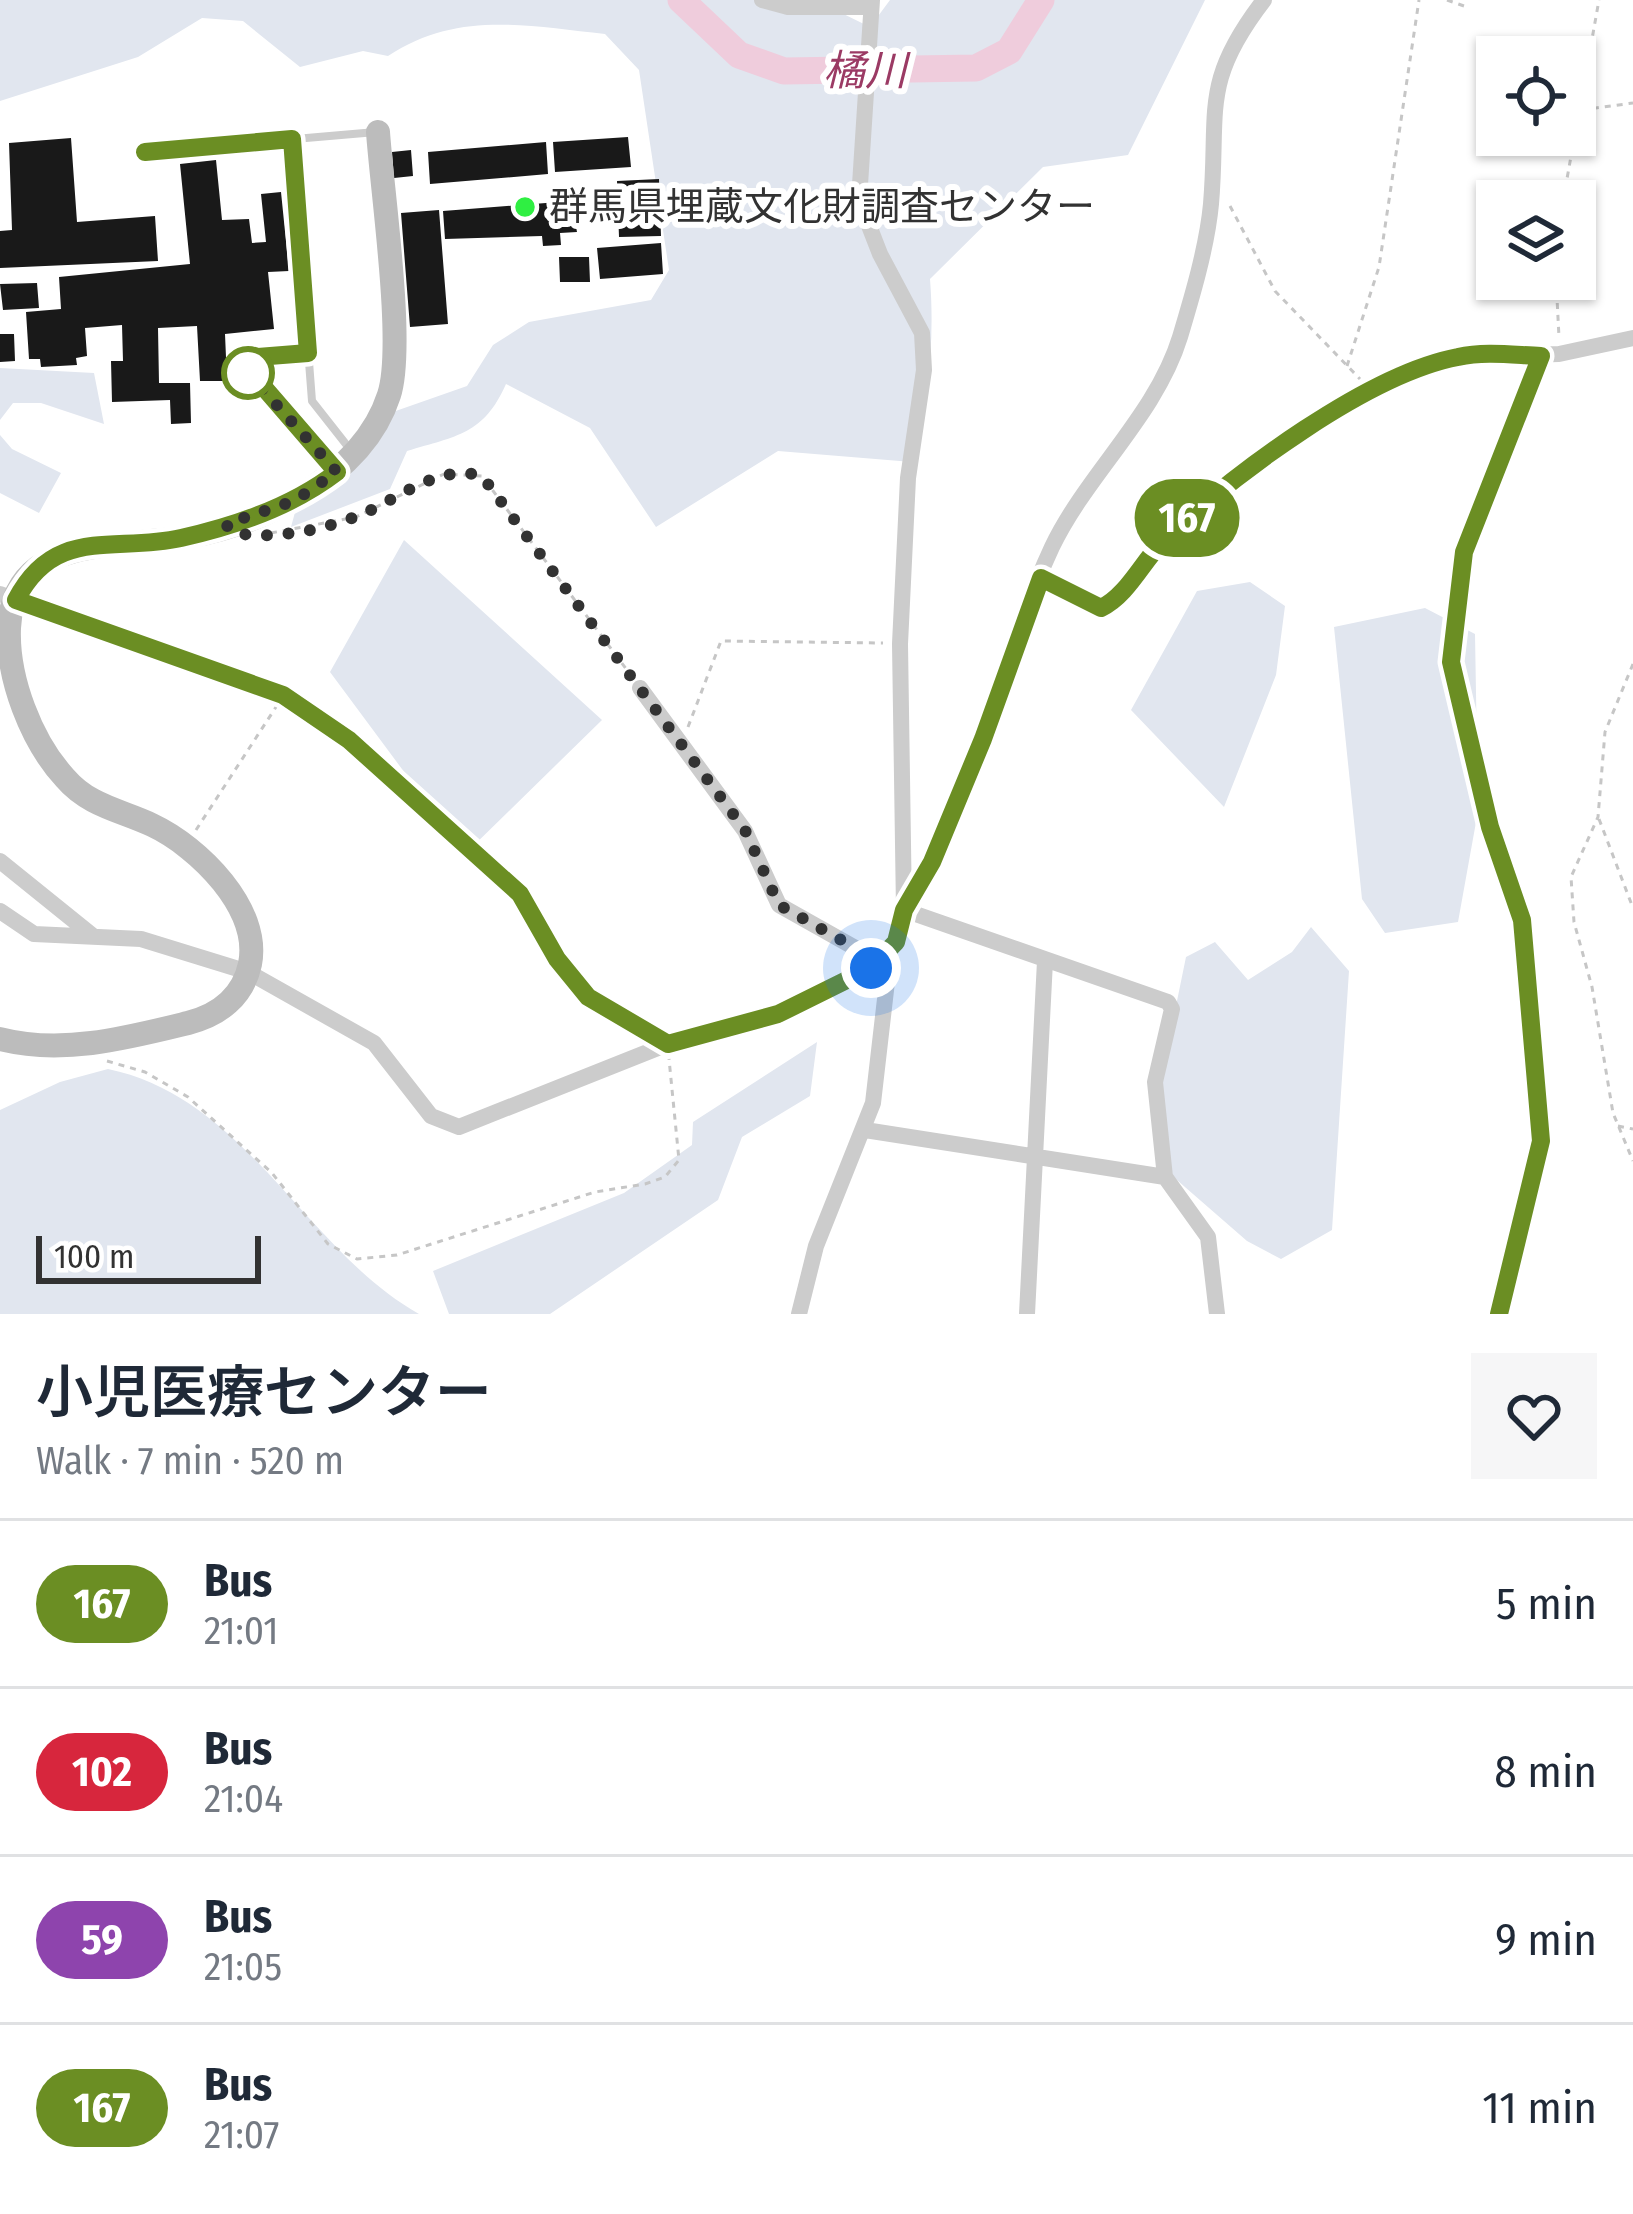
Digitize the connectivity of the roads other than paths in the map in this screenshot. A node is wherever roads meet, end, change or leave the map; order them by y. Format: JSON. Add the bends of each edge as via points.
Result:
{"nodes":[{"id":1,"x":762,"y":0,"type":"edge"},
{"id":2,"x":1264,"y":0,"type":"edge"},
{"id":3,"x":871,"y":3,"type":"edge"},
{"id":4,"x":378,"y":132,"type":"joint"},
{"id":5,"x":292,"y":139,"type":"junction"},
{"id":6,"x":145,"y":152,"type":"dead end"},
{"id":7,"x":1633,"y":338,"type":"edge"},
{"id":8,"x":308,"y":353,"type":"junction"},
{"id":9,"x":1550,"y":355,"type":"junction"},
{"id":10,"x":345,"y":463,"type":"junction"},
{"id":11,"x":1041,"y":578,"type":"junction"},
{"id":12,"x":8,"y":597,"type":"edge"},
{"id":13,"x":640,"y":688,"type":"road end"},
{"id":14,"x":0,"y":861,"type":"edge"},
{"id":15,"x":904,"y":910,"type":"junction"},
{"id":16,"x":0,"y":911,"type":"edge"},
{"id":17,"x":94,"y":936,"type":"junction"},
{"id":18,"x":891,"y":947,"type":"junction"},
{"id":19,"x":1045,"y":961,"type":"junction"},
{"id":20,"x":871,"y":968,"type":"junction"},
{"id":21,"x":248,"y":972,"type":"junction"},
{"id":22,"x":0,"y":1039,"type":"edge"},
{"id":23,"x":668,"y":1044,"type":"junction"},
{"id":24,"x":866,"y":1130,"type":"junction"},
{"id":25,"x":1034,"y":1158,"type":"junction"},
{"id":26,"x":1165,"y":1178,"type":"junction"},
{"id":27,"x":799,"y":1314,"type":"edge"},
{"id":28,"x":1027,"y":1314,"type":"edge"},
{"id":29,"x":1217,"y":1314,"type":"edge"},
{"id":30,"x":1499,"y":1314,"type":"edge"}],
"edges":[{"from":1,"to":3,"type":"street","via":[[788,7]]},
{"from":2,"to":11,"type":"street","via":[[1216,84],[1211,200],[1179,340],[1053,545]]},
{"from":3,"to":15,"type":"street","via":[[860,200],[922,333],[924,370],[908,478],[900,644]]},
{"from":4,"to":5,"type":"lane"},
{"from":4,"to":10,"type":"street","via":[[394,362],[384,407]]},
{"from":5,"to":6,"type":"lane"},
{"from":5,"to":8,"type":"lane"},
{"from":7,"to":9,"type":"street"},
{"from":8,"to":10,"type":"lane","via":[[312,401]]},
{"from":8,"to":10,"type":"lane","via":[[245,358]]},
{"from":9,"to":11,"type":"street","via":[[1453,357],[1370,389],[1200,506],[1101,608]]},
{"from":9,"to":30,"type":"street","via":[[1464,552],[1452,633],[1468,746],[1522,920],[1541,1113]]},
{"from":10,"to":12,"type":"street","via":[[294,501],[200,533],[68,550]]},
{"from":11,"to":15,"type":"street","via":[[940,845]]},
{"from":12,"to":21,"type":"street","via":[[10,665],[51,760],[92,802],[186,846],[250,925]]},
{"from":12,"to":23,"type":"street","via":[[283,695],[349,740],[520,894],[588,997]]},
{"from":13,"to":20,"type":"street","via":[[745,830],[779,905],[866,954]]},
{"from":14,"to":17,"type":"street"},
{"from":15,"to":18,"type":"street"},
{"from":15,"to":19,"type":"street"},
{"from":16,"to":17,"type":"street","via":[[34,934]]},
{"from":17,"to":21,"type":"street","via":[[141,939]]},
{"from":18,"to":20,"type":"street"},
{"from":18,"to":24,"type":"street"},
{"from":19,"to":25,"type":"street"},
{"from":19,"to":26,"type":"street","via":[[1172,1009],[1155,1082]]},
{"from":20,"to":23,"type":"street","via":[[778,1014]]},
{"from":21,"to":22,"type":"street","via":[[236,996],[203,1019],[79,1045]]},
{"from":21,"to":23,"type":"street","via":[[353,1027],[393,1063],[431,1116],[459,1126]]},
{"from":24,"to":25,"type":"street"},
{"from":24,"to":27,"type":"street","via":[[816,1246]]},
{"from":25,"to":26,"type":"street"},
{"from":25,"to":28,"type":"street"},
{"from":26,"to":29,"type":"street","via":[[1208,1237]]}]}
